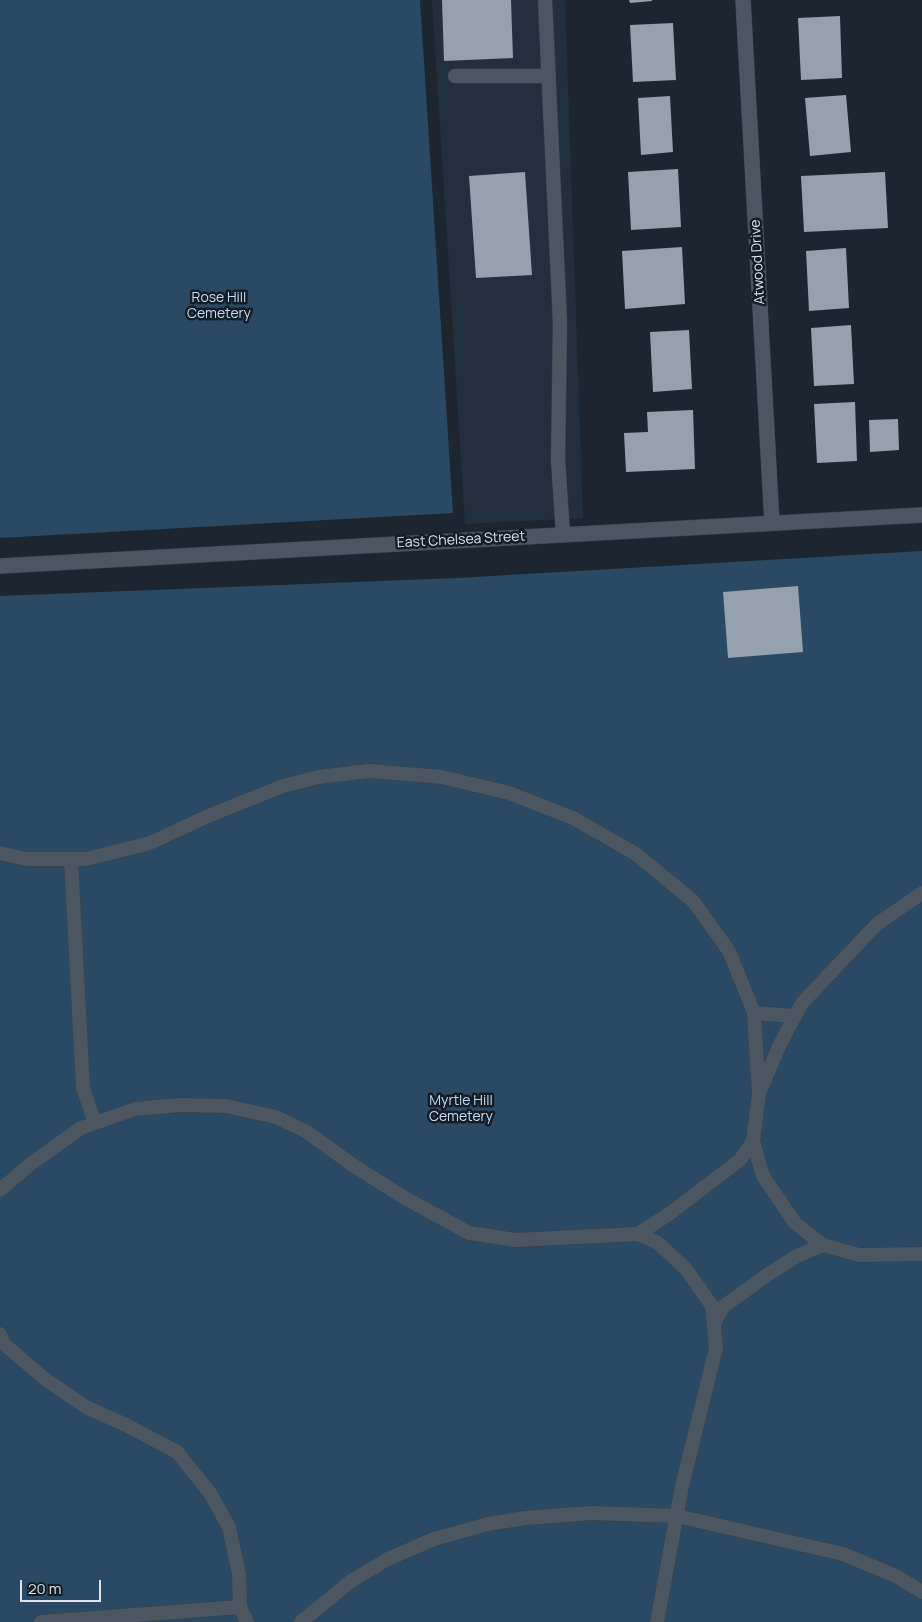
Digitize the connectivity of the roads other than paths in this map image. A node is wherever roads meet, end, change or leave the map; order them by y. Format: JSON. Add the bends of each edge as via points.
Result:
{"nodes":[{"id":1,"x":545,"y":0,"type":"edge"},
{"id":2,"x":743,"y":0,"type":"edge"},
{"id":3,"x":455,"y":76,"type":"dead end"},
{"id":4,"x":549,"y":76,"type":"junction"},
{"id":5,"x":922,"y":514,"type":"edge"},
{"id":6,"x":772,"y":523,"type":"junction"},
{"id":7,"x":563,"y":534,"type":"junction"},
{"id":8,"x":0,"y":566,"type":"edge"},
{"id":9,"x":0,"y":853,"type":"edge"},
{"id":10,"x":71,"y":859,"type":"junction"},
{"id":11,"x":922,"y":893,"type":"edge"},
{"id":12,"x":754,"y":1013,"type":"junction"},
{"id":13,"x":795,"y":1016,"type":"junction"},
{"id":14,"x":758,"y":1094,"type":"junction"},
{"id":15,"x":95,"y":1123,"type":"junction"},
{"id":16,"x":753,"y":1141,"type":"junction"},
{"id":17,"x":0,"y":1190,"type":"edge"},
{"id":18,"x":638,"y":1234,"type":"junction"},
{"id":19,"x":823,"y":1245,"type":"junction"},
{"id":20,"x":922,"y":1254,"type":"edge"},
{"id":21,"x":714,"y":1323,"type":"junction"},
{"id":22,"x":0,"y":1334,"type":"edge"},
{"id":23,"x":677,"y":1516,"type":"junction"},
{"id":24,"x":922,"y":1592,"type":"edge"},
{"id":25,"x":240,"y":1607,"type":"junction"},
{"id":26,"x":41,"y":1622,"type":"edge"},
{"id":27,"x":247,"y":1622,"type":"edge"},
{"id":28,"x":301,"y":1622,"type":"edge"},
{"id":29,"x":657,"y":1622,"type":"edge"}],
"edges":[{"from":1,"to":4,"type":"lane"},
{"from":2,"to":6,"type":"street","name":"Atwood Drive"},
{"from":3,"to":4,"type":"lane"},
{"from":4,"to":7,"type":"lane","via":[[560,323],[558,460]]},
{"from":5,"to":6,"type":"street","name":"East Chelsea Street"},
{"from":6,"to":7,"type":"street","name":"East Chelsea Street"},
{"from":7,"to":8,"type":"street","name":"East Chelsea Street"},
{"from":9,"to":10,"type":"lane","via":[[26,859]]},
{"from":10,"to":12,"type":"lane","via":[[86,859],[150,843],[283,786],[318,777],[369,772],[442,777],[509,794],[573,818],[636,854],[693,901],[729,951]]},
{"from":10,"to":15,"type":"lane","via":[[83,1088]]},
{"from":11,"to":13,"type":"lane","via":[[877,924],[802,1003]]},
{"from":12,"to":13,"type":"lane"},
{"from":12,"to":14,"type":"lane"},
{"from":13,"to":14,"type":"lane"},
{"from":14,"to":16,"type":"lane"},
{"from":15,"to":17,"type":"lane","via":[[81,1128]]},
{"from":15,"to":18,"type":"lane","via":[[135,1109],[180,1105],[226,1106],[276,1117],[307,1132],[398,1194],[470,1233],[516,1240]]},
{"from":16,"to":18,"type":"lane","via":[[740,1160]]},
{"from":16,"to":19,"type":"lane","via":[[763,1176],[795,1223]]},
{"from":18,"to":21,"type":"lane","via":[[658,1243],[686,1269],[712,1306]]},
{"from":19,"to":20,"type":"lane","via":[[859,1255]]},
{"from":19,"to":21,"type":"lane","via":[[797,1256],[760,1280],[724,1306]]},
{"from":21,"to":23,"type":"lane","via":[[716,1348]]},
{"from":22,"to":25,"type":"lane","via":[[4,1344],[45,1379],[86,1407],[177,1452],[210,1493],[229,1527],[240,1574]]},
{"from":23,"to":24,"type":"lane","via":[[843,1554],[896,1576]]},
{"from":23,"to":28,"type":"lane","via":[[592,1513],[525,1518],[434,1539],[388,1559],[351,1582]]},
{"from":23,"to":29,"type":"lane"},
{"from":25,"to":26,"type":"lane"},
{"from":25,"to":27,"type":"lane"}]}
